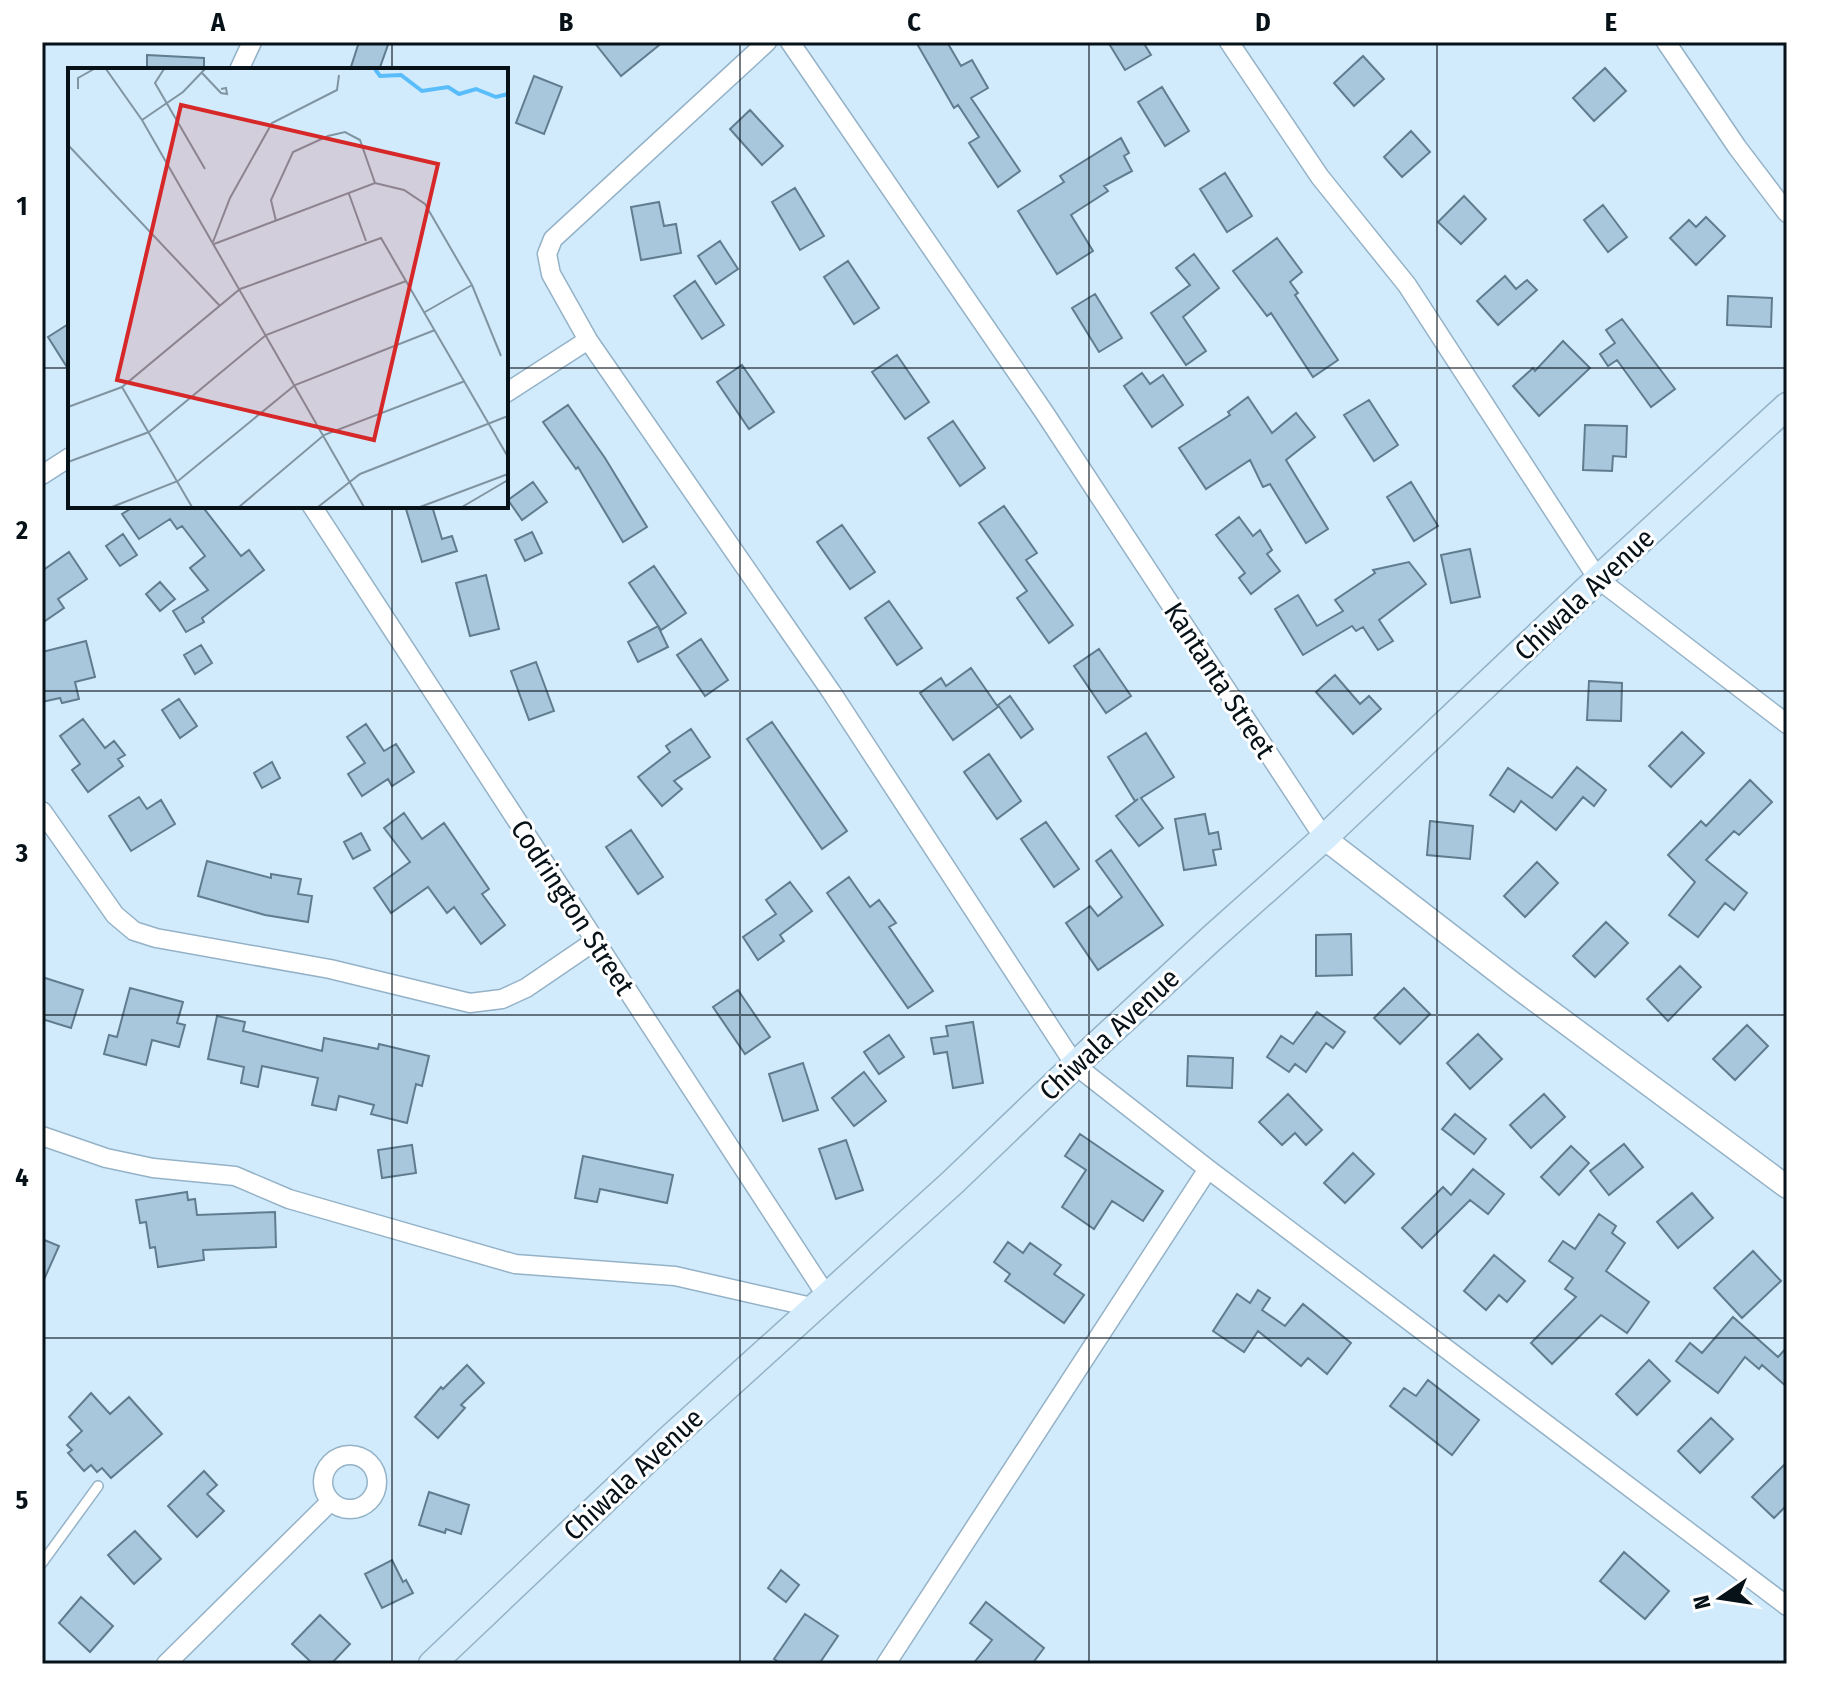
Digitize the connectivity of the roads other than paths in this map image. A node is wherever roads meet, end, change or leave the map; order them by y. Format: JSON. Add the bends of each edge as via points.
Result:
{"nodes":[{"id":1,"x":252,"y":42,"type":"edge"},
{"id":2,"x":767,"y":42,"type":"edge"},
{"id":3,"x":790,"y":42,"type":"edge"},
{"id":4,"x":1229,"y":42,"type":"edge"},
{"id":5,"x":1666,"y":42,"type":"edge"},
{"id":6,"x":240,"y":68,"type":"edge"},
{"id":7,"x":1787,"y":213,"type":"edge"},
{"id":8,"x":588,"y":340,"type":"junction"},
{"id":9,"x":508,"y":392,"type":"edge"},
{"id":10,"x":1787,"y":406,"type":"edge"},
{"id":11,"x":68,"y":458,"type":"edge"},
{"id":12,"x":42,"y":475,"type":"edge"},
{"id":13,"x":321,"y":509,"type":"edge"},
{"id":14,"x":1598,"y":579,"type":"junction"},
{"id":15,"x":1787,"y":724,"type":"edge"},
{"id":16,"x":42,"y":811,"type":"edge"},
{"id":17,"x":1324,"y":838,"type":"junction"},
{"id":18,"x":595,"y":941,"type":"junction"},
{"id":19,"x":1075,"y":1065,"type":"junction"},
{"id":20,"x":42,"y":1136,"type":"edge"},
{"id":21,"x":1208,"y":1169,"type":"junction"},
{"id":22,"x":1787,"y":1187,"type":"edge"},
{"id":23,"x":822,"y":1303,"type":"junction"},
{"id":24,"x":98,"y":1486,"type":"dead end"},
{"id":25,"x":330,"y":1502,"type":"dead end"},
{"id":26,"x":42,"y":1563,"type":"edge"},
{"id":27,"x":1787,"y":1606,"type":"edge"},
{"id":28,"x":166,"y":1664,"type":"edge"},
{"id":29,"x":432,"y":1664,"type":"edge"},
{"id":30,"x":886,"y":1664,"type":"edge"}],
"edges":[{"from":1,"to":6,"type":"street"},
{"from":2,"to":8,"type":"street","via":[[553,239],[547,254],[551,274]]},
{"from":3,"to":17,"type":"street","name":"Kantanta Street","via":[[1044,412]]},
{"from":4,"to":14,"type":"street","via":[[1320,177],[1407,285]]},
{"from":5,"to":7,"type":"street"},
{"from":8,"to":9,"type":"street"},
{"from":8,"to":19,"type":"street","via":[[832,693]]},
{"from":10,"to":14,"type":"main road","name":"Chiwala Avenue"},
{"from":11,"to":12,"type":"street"},
{"from":13,"to":18,"type":"street","name":"Codrington Street"},
{"from":14,"to":15,"type":"street"},
{"from":14,"to":17,"type":"main road","name":"Chiwala Avenue"},
{"from":16,"to":18,"type":"street","via":[[115,915],[134,931],[156,938],[330,969],[470,1003],[502,999],[526,988]]},
{"from":17,"to":19,"type":"main road","name":"Chiwala Avenue"},
{"from":17,"to":22,"type":"street","name":"Kantanta Street"},
{"from":18,"to":23,"type":"street","name":"Codrington Street"},
{"from":19,"to":21,"type":"street"},
{"from":19,"to":23,"type":"main road","name":"Chiwala Avenue"},
{"from":20,"to":23,"type":"street","via":[[153,1168],[235,1176],[289,1199],[515,1264],[675,1276]]},
{"from":21,"to":27,"type":"street"},
{"from":21,"to":30,"type":"street"},
{"from":23,"to":29,"type":"main road","name":"Chiwala Avenue","via":[[667,1441]]},
{"from":24,"to":26,"type":"lane"},
{"from":25,"to":28,"type":"street"}]}
